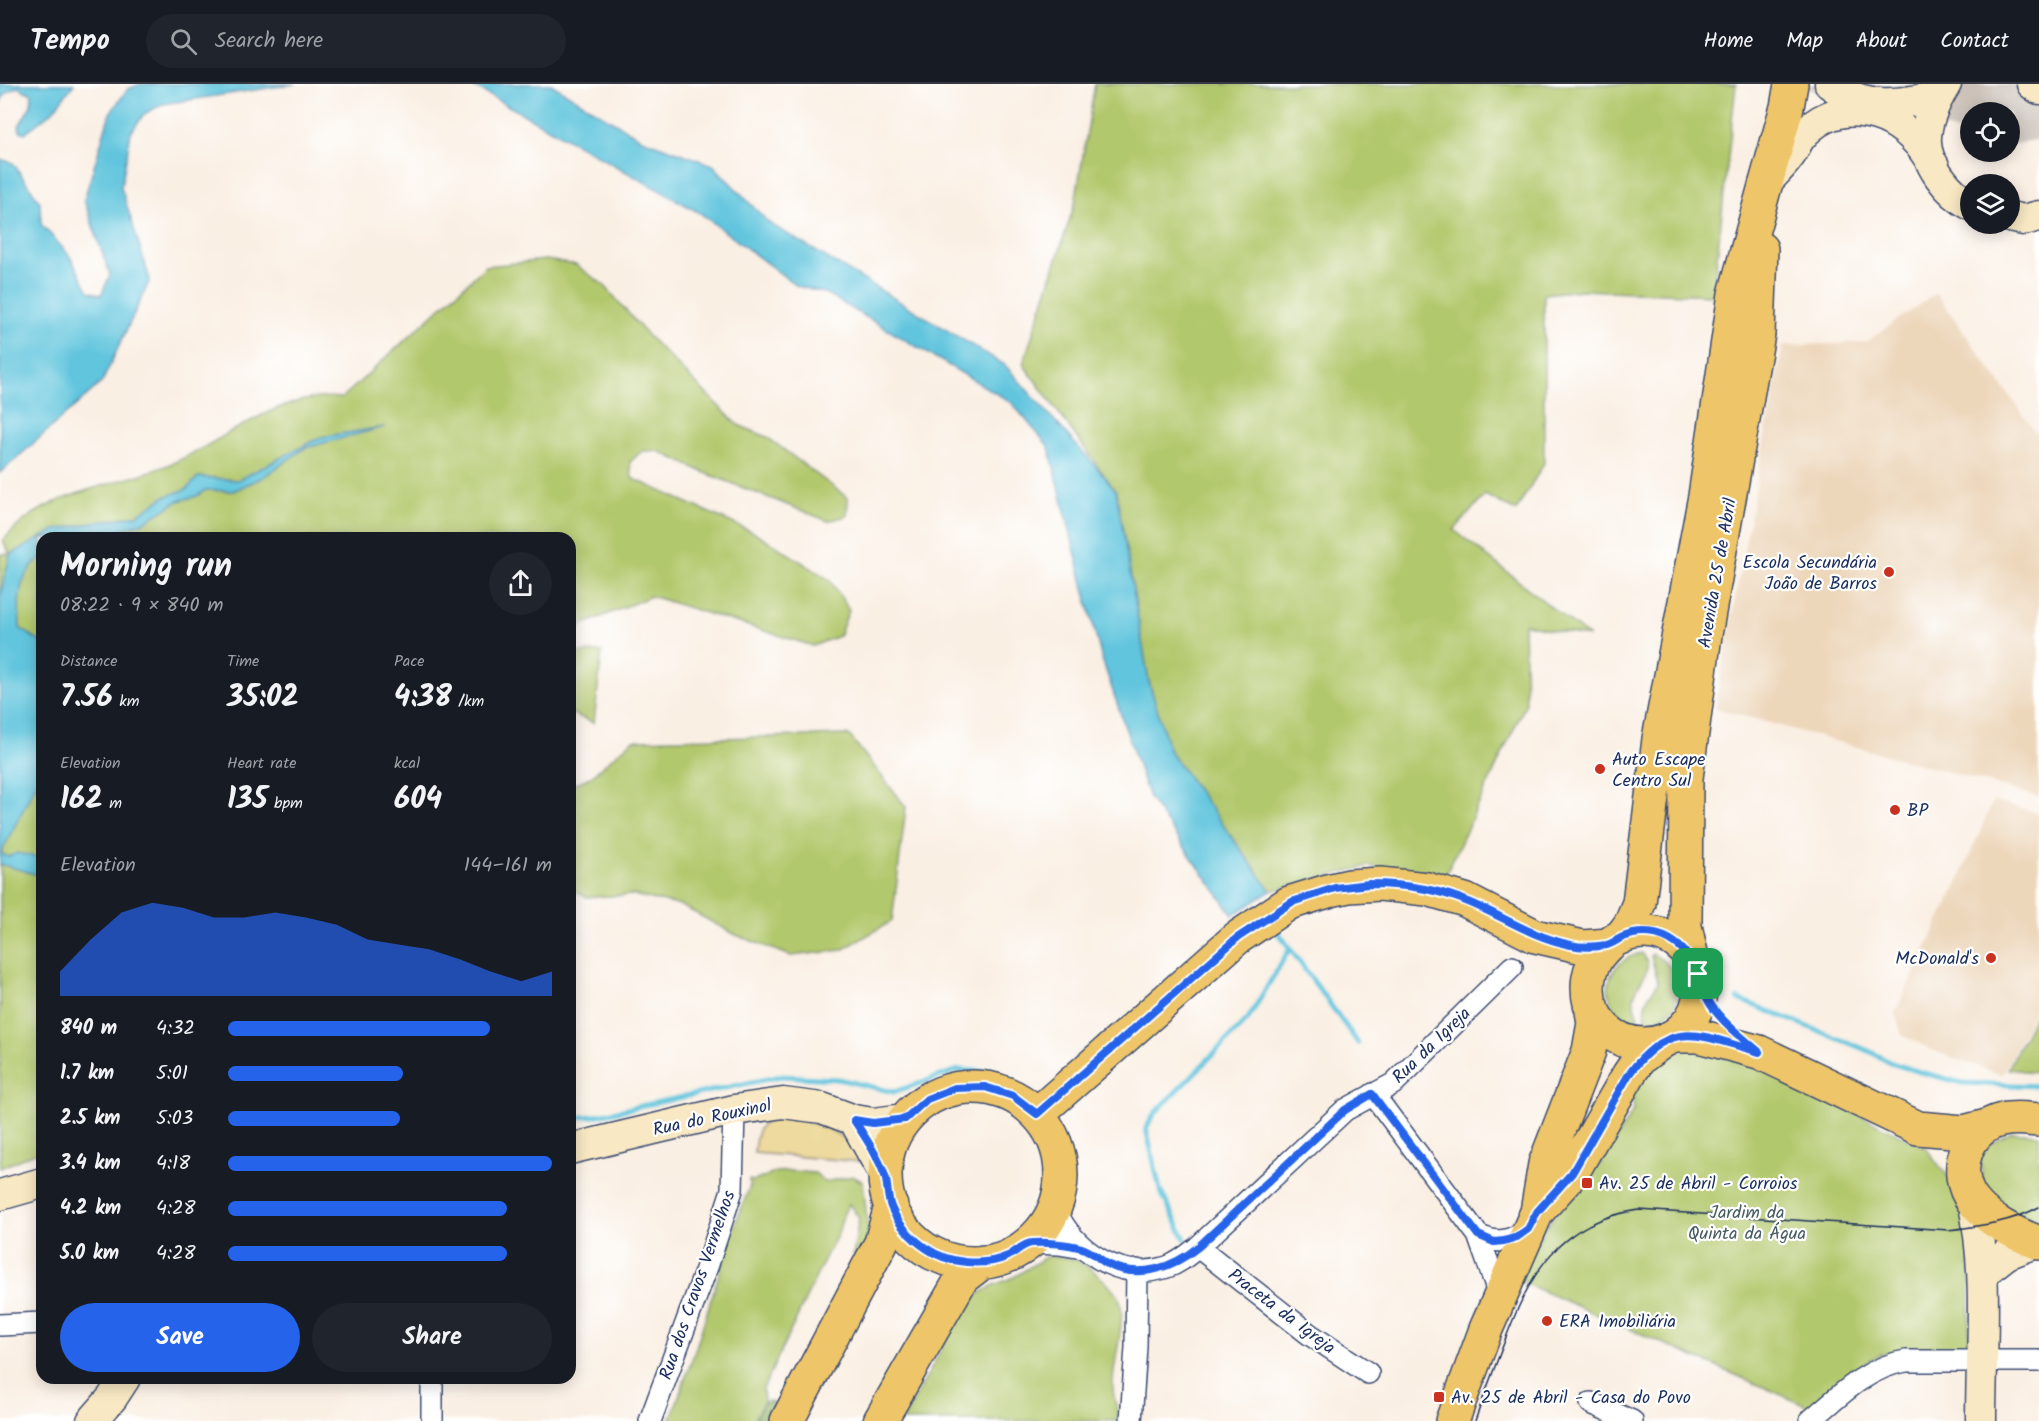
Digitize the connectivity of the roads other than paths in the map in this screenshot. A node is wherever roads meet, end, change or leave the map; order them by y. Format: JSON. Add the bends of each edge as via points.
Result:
{"nodes":[{"id":1,"x":1791,"y":84,"type":"edge"},
{"id":2,"x":1830,"y":84,"type":"edge"},
{"id":3,"x":1942,"y":90,"type":"edge"},
{"id":4,"x":1934,"y":166,"type":"junction"},
{"id":5,"x":1764,"y":184,"type":"junction"},
{"id":6,"x":1960,"y":197,"type":"edge"},
{"id":7,"x":1535,"y":936,"type":"junction"},
{"id":8,"x":1615,"y":941,"type":"junction"},
{"id":9,"x":1512,"y":967,"type":"dead end"},
{"id":10,"x":1695,"y":968,"type":"junction"},
{"id":11,"x":1589,"y":999,"type":"junction"},
{"id":12,"x":1668,"y":1038,"type":"junction"},
{"id":13,"x":1759,"y":1052,"type":"junction"},
{"id":14,"x":1372,"y":1094,"type":"junction"},
{"id":15,"x":734,"y":1110,"type":"junction"},
{"id":16,"x":1037,"y":1114,"type":"junction"},
{"id":17,"x":905,"y":1119,"type":"junction"},
{"id":18,"x":854,"y":1120,"type":"junction"},
{"id":19,"x":2039,"y":1120,"type":"edge"},
{"id":20,"x":1987,"y":1126,"type":"junction"},
{"id":21,"x":1918,"y":1128,"type":"junction"},
{"id":22,"x":576,"y":1148,"type":"edge"},
{"id":23,"x":36,"y":1185,"type":"edge"},
{"id":24,"x":888,"y":1191,"type":"junction"},
{"id":25,"x":1969,"y":1192,"type":"junction"},
{"id":26,"x":0,"y":1195,"type":"edge"},
{"id":27,"x":1055,"y":1209,"type":"junction"},
{"id":28,"x":1533,"y":1221,"type":"junction"},
{"id":29,"x":1478,"y":1235,"type":"junction"},
{"id":30,"x":1030,"y":1243,"type":"junction"},
{"id":31,"x":2038,"y":1243,"type":"edge"},
{"id":32,"x":1198,"y":1247,"type":"junction"},
{"id":33,"x":1083,"y":1248,"type":"junction"},
{"id":34,"x":983,"y":1262,"type":"junction"},
{"id":35,"x":1137,"y":1270,"type":"junction"},
{"id":36,"x":1984,"y":1272,"type":"junction"},
{"id":37,"x":1498,"y":1300,"type":"junction"},
{"id":38,"x":36,"y":1323,"type":"edge"},
{"id":39,"x":0,"y":1325,"type":"edge"},
{"id":40,"x":1981,"y":1361,"type":"junction"},
{"id":41,"x":2039,"y":1361,"type":"edge"},
{"id":42,"x":1368,"y":1373,"type":"dead end"},
{"id":43,"x":121,"y":1384,"type":"edge"},
{"id":44,"x":432,"y":1384,"type":"edge"},
{"id":45,"x":1591,"y":1402,"type":"dead end"},
{"id":46,"x":92,"y":1421,"type":"edge"},
{"id":47,"x":432,"y":1421,"type":"edge"},
{"id":48,"x":650,"y":1421,"type":"edge"},
{"id":49,"x":786,"y":1421,"type":"edge"},
{"id":50,"x":880,"y":1421,"type":"edge"},
{"id":51,"x":1131,"y":1421,"type":"edge"},
{"id":52,"x":1452,"y":1421,"type":"edge"},
{"id":53,"x":1632,"y":1421,"type":"edge"},
{"id":54,"x":1810,"y":1421,"type":"edge"},
{"id":55,"x":1981,"y":1421,"type":"edge"}],
"edges":[{"from":1,"to":5,"type":"main road","name":"Avenida 25 de Abril"},
{"from":2,"to":3,"type":"street","via":[[1843,93],[1879,104],[1904,104]]},
{"from":3,"to":4,"type":"street","via":[[1930,115],[1926,138]]},
{"from":4,"to":5,"type":"street","via":[[1918,144],[1890,121],[1871,113],[1838,112],[1821,119],[1800,138],[1789,158]]},
{"from":4,"to":6,"type":"street","via":[[1950,190]]},
{"from":5,"to":8,"type":"main road","name":"Avenida 25 de Abril","via":[[1735,294],[1705,496],[1659,739],[1639,903],[1630,925]]},
{"from":5,"to":10,"type":"main road","name":"Avenida 25 de Abril","via":[[1758,334],[1705,635],[1686,778],[1685,926]]},
{"from":7,"to":8,"type":"main road","via":[[1583,947]]},
{"from":7,"to":11,"type":"main road"},
{"from":7,"to":16,"type":"main road","via":[[1455,897],[1402,885],[1342,887],[1287,904],[1237,938]]},
{"from":8,"to":10,"type":"main road","via":[[1644,933],[1667,938],[1686,952]]},
{"from":8,"to":11,"type":"main road","via":[[1593,966]]},
{"from":9,"to":14,"type":"street","name":"Rua da Igreja","via":[[1393,1084]]},
{"from":10,"to":12,"type":"main road","via":[[1699,998],[1696,1009],[1683,1029]]},
{"from":10,"to":13,"type":"main road","via":[[1710,1004]]},
{"from":11,"to":12,"type":"main road","via":[[1596,1017],[1615,1036],[1639,1044]]},
{"from":11,"to":28,"type":"main road","via":[[1593,1023],[1589,1051],[1545,1164]]},
{"from":12,"to":13,"type":"main road","via":[[1699,1036]]},
{"from":12,"to":28,"type":"main road","via":[[1640,1059],[1572,1173]]},
{"from":13,"to":21,"type":"main road"},
{"from":14,"to":29,"type":"street"},
{"from":14,"to":32,"type":"street","name":"Rua da Igreja","via":[[1345,1110]]},
{"from":15,"to":18,"type":"street","name":"Rua do Rouxinol","via":[[783,1103],[822,1108]]},
{"from":15,"to":22,"type":"street","name":"Rua do Rouxinol"},
{"from":15,"to":48,"type":"street","name":"Rua dos Cravos Vermelhos","via":[[732,1190]]},
{"from":16,"to":17,"type":"main road","via":[[1013,1096],[975,1087],[955,1088],[927,1099]]},
{"from":16,"to":27,"type":"main road","via":[[1052,1135],[1060,1159],[1061,1184]]},
{"from":17,"to":18,"type":"street","name":"Rua do Rouxinol","via":[[873,1123]]},
{"from":17,"to":24,"type":"main road","via":[[890,1146]]},
{"from":18,"to":24,"type":"street"},
{"from":19,"to":20,"type":"main road","via":[[2002,1120]]},
{"from":20,"to":21,"type":"main road","via":[[1964,1132]]},
{"from":20,"to":25,"type":"main road","via":[[1971,1140],[1962,1165]]},
{"from":21,"to":25,"type":"main road"},
{"from":23,"to":26,"type":"street"},
{"from":24,"to":34,"type":"main road","via":[[905,1231],[927,1250],[954,1261]]},
{"from":24,"to":49,"type":"main road","via":[[881,1243]]},
{"from":25,"to":31,"type":"main road","via":[[2005,1228]]},
{"from":25,"to":36,"type":"street","via":[[1979,1226]]},
{"from":27,"to":30,"type":"main road"},
{"from":27,"to":33,"type":"street","name":"Rua da Igreja","via":[[1062,1226]]},
{"from":28,"to":29,"type":"street","via":[[1517,1237],[1504,1241],[1494,1242]]},
{"from":28,"to":37,"type":"main road"},
{"from":29,"to":37,"type":"street"},
{"from":30,"to":33,"type":"street","name":"Rua da Igreja"},
{"from":30,"to":34,"type":"main road","via":[[1008,1256]]},
{"from":31,"to":36,"type":"street","via":[[2007,1254]]},
{"from":32,"to":35,"type":"street","name":"Rua da Igreja","via":[[1170,1266]]},
{"from":32,"to":42,"type":"street","name":"Praceta da Igreja","via":[[1309,1334]]},
{"from":33,"to":35,"type":"street","name":"Rua da Igreja","via":[[1109,1265]]},
{"from":34,"to":50,"type":"main road","via":[[962,1278]]},
{"from":35,"to":51,"type":"street"},
{"from":36,"to":40,"type":"street"},
{"from":37,"to":52,"type":"main road"},
{"from":38,"to":39,"type":"street"},
{"from":40,"to":41,"type":"street"},
{"from":40,"to":54,"type":"street","via":[[1906,1361],[1882,1366]]},
{"from":40,"to":55,"type":"street"},
{"from":43,"to":46,"type":"street"},
{"from":44,"to":47,"type":"street"},
{"from":45,"to":53,"type":"street"}]}
